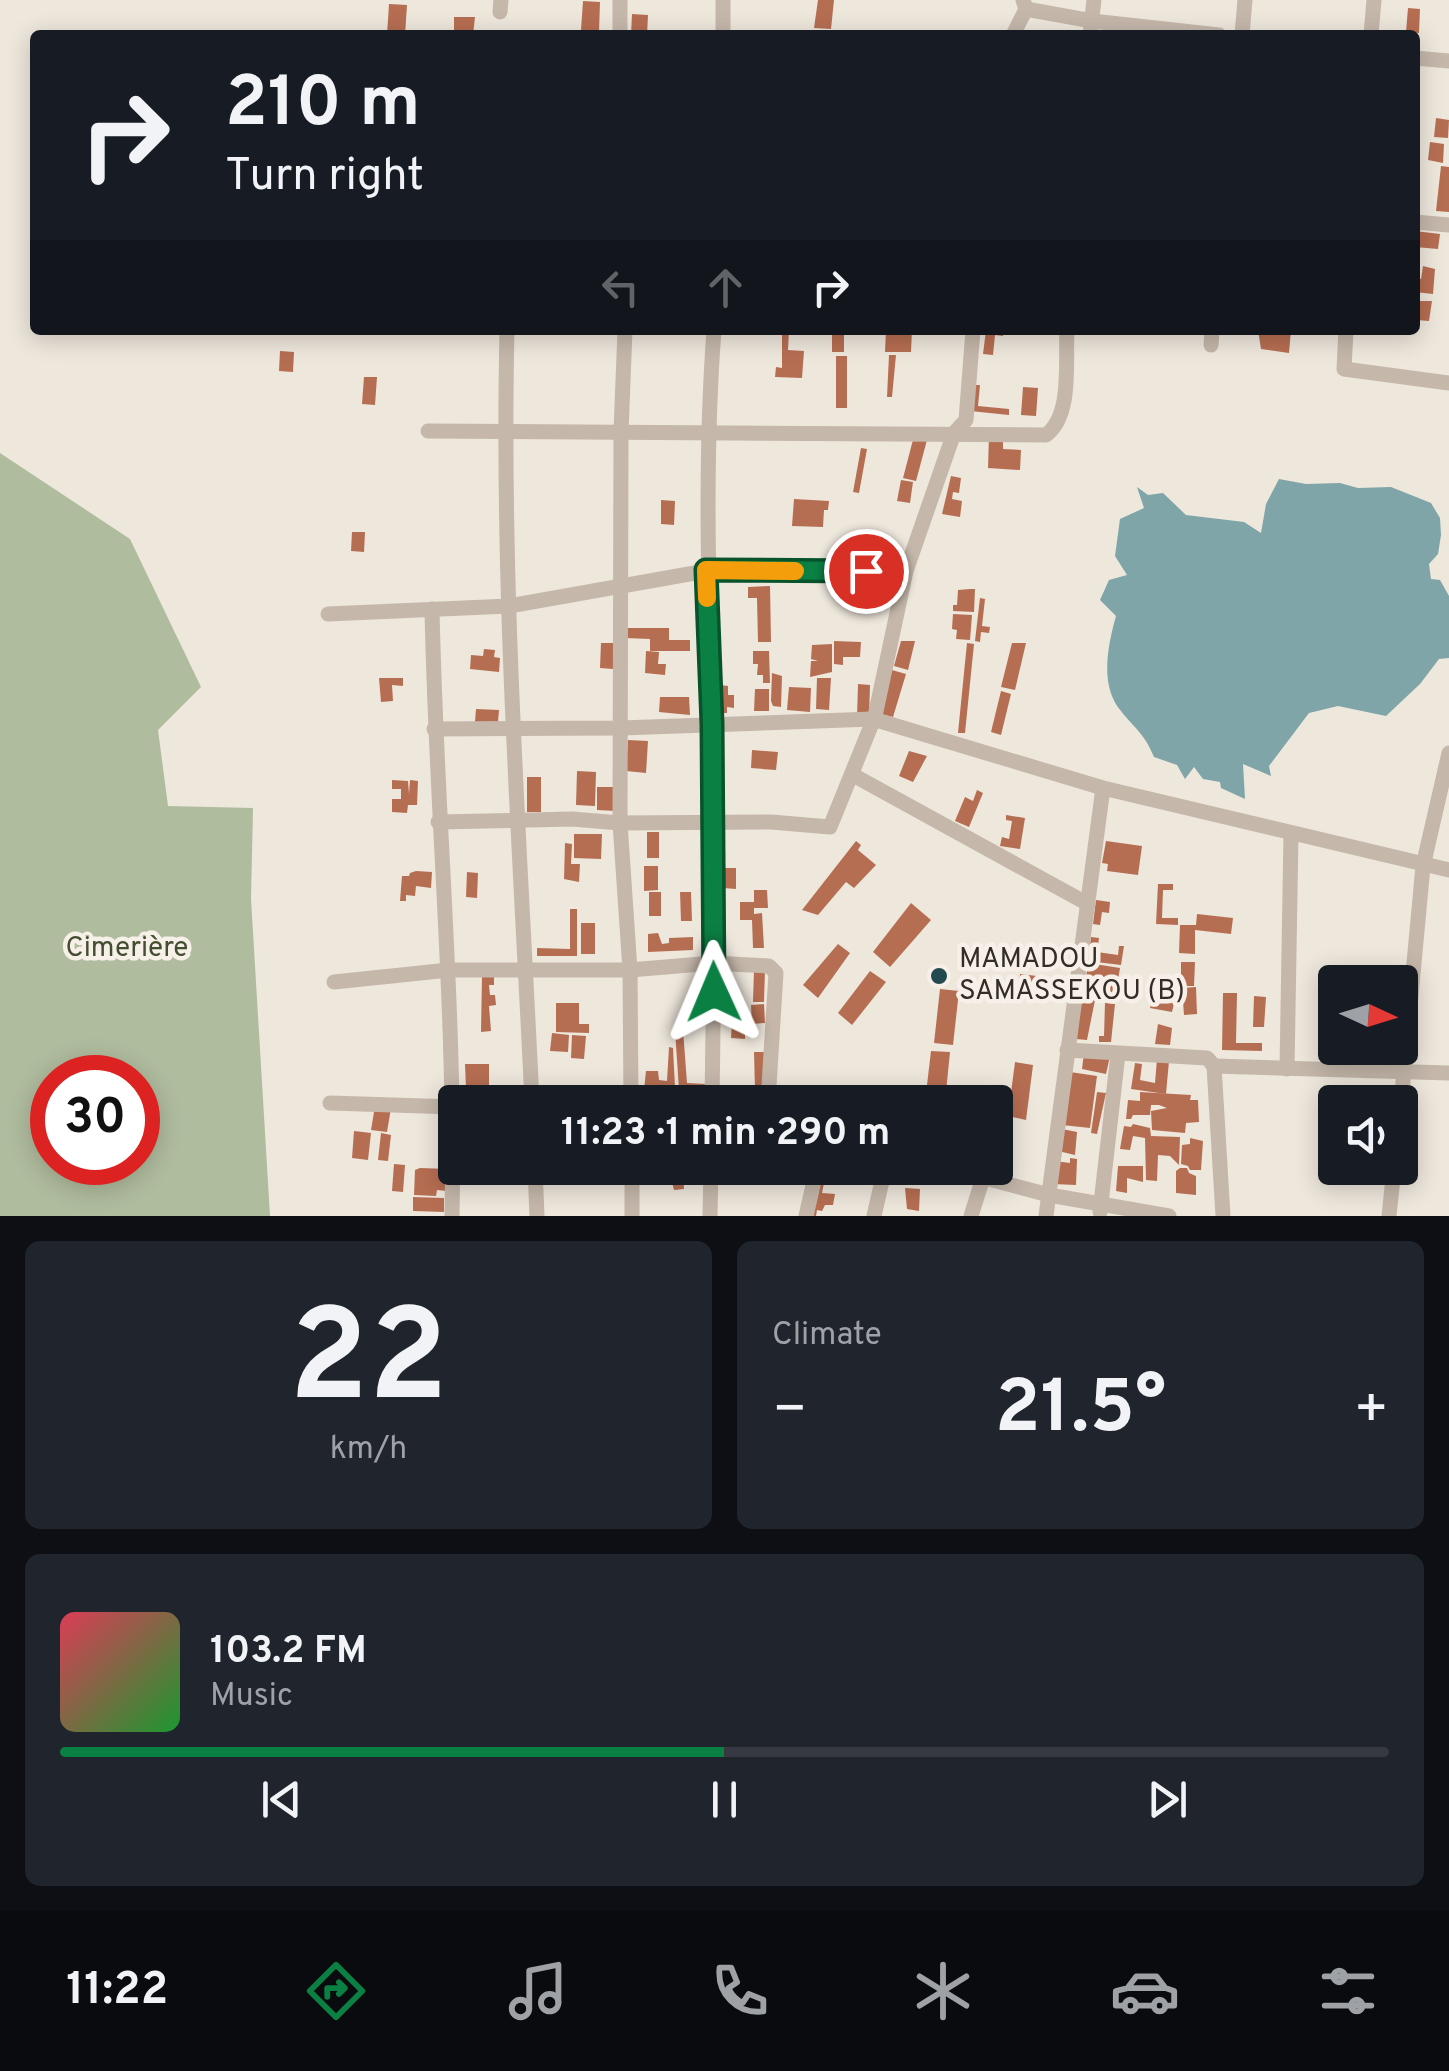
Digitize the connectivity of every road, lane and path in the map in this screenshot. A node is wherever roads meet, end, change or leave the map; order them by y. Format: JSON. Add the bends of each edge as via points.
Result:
{"nodes":[{"id":1,"x":620,"y":0,"type":"edge"},
{"id":2,"x":723,"y":0,"type":"edge"},
{"id":3,"x":1094,"y":0,"type":"edge"},
{"id":4,"x":1245,"y":0,"type":"edge"},
{"id":5,"x":1374,"y":0,"type":"edge"},
{"id":6,"x":1024,"y":4,"type":"edge"},
{"id":7,"x":1091,"y":28,"type":"edge"},
{"id":8,"x":620,"y":30,"type":"edge"},
{"id":9,"x":723,"y":30,"type":"edge"},
{"id":10,"x":1015,"y":30,"type":"edge"},
{"id":11,"x":1128,"y":30,"type":"edge"},
{"id":12,"x":1242,"y":30,"type":"edge"},
{"id":13,"x":1371,"y":30,"type":"edge"},
{"id":14,"x":1420,"y":59,"type":"edge"},
{"id":15,"x":1449,"y":62,"type":"edge"},
{"id":16,"x":1420,"y":222,"type":"edge"},
{"id":17,"x":1449,"y":225,"type":"edge"},
{"id":18,"x":507,"y":335,"type":"edge"},
{"id":19,"x":625,"y":335,"type":"edge"},
{"id":20,"x":714,"y":335,"type":"edge"},
{"id":21,"x":973,"y":335,"type":"edge"},
{"id":22,"x":1067,"y":335,"type":"edge"},
{"id":23,"x":1346,"y":335,"type":"edge"},
{"id":24,"x":1449,"y":383,"type":"edge"},
{"id":25,"x":428,"y":431,"type":"dead end"},
{"id":26,"x":505,"y":431,"type":"junction"},
{"id":27,"x":706,"y":431,"type":"junction"},
{"id":28,"x":621,"y":432,"type":"junction"},
{"id":29,"x":954,"y":433,"type":"junction"},
{"id":30,"x":706,"y":570,"type":"junction"},
{"id":31,"x":906,"y":571,"type":"junction"},
{"id":32,"x":623,"y":584,"type":"junction"},
{"id":33,"x":508,"y":606,"type":"junction"},
{"id":34,"x":432,"y":609,"type":"junction"},
{"id":35,"x":328,"y":614,"type":"dead end"},
{"id":36,"x":873,"y":719,"type":"junction"},
{"id":37,"x":712,"y":724,"type":"junction"},
{"id":38,"x":512,"y":728,"type":"junction"},
{"id":39,"x":620,"y":728,"type":"junction"},
{"id":40,"x":434,"y":729,"type":"junction"},
{"id":41,"x":1449,"y":754,"type":"edge"},
{"id":42,"x":853,"y":775,"type":"junction"},
{"id":43,"x":1104,"y":788,"type":"junction"},
{"id":44,"x":515,"y":820,"type":"junction"},
{"id":45,"x":438,"y":822,"type":"junction"},
{"id":46,"x":620,"y":823,"type":"junction"},
{"id":47,"x":713,"y":824,"type":"junction"},
{"id":48,"x":1291,"y":833,"type":"junction"},
{"id":49,"x":1423,"y":866,"type":"junction"},
{"id":50,"x":1449,"y":870,"type":"edge"},
{"id":51,"x":1088,"y":904,"type":"junction"},
{"id":52,"x":713,"y":963,"type":"junction"},
{"id":53,"x":448,"y":970,"type":"junction"},
{"id":54,"x":630,"y":970,"type":"junction"},
{"id":55,"x":526,"y":972,"type":"junction"},
{"id":56,"x":334,"y":982,"type":"dead end"},
{"id":57,"x":1068,"y":1050,"type":"junction"},
{"id":58,"x":1118,"y":1054,"type":"junction"},
{"id":59,"x":1214,"y":1066,"type":"junction"},
{"id":60,"x":1287,"y":1069,"type":"junction"},
{"id":61,"x":1404,"y":1071,"type":"junction"},
{"id":62,"x":1449,"y":1073,"type":"edge"},
{"id":63,"x":454,"y":1085,"type":"edge"},
{"id":64,"x":531,"y":1085,"type":"edge"},
{"id":65,"x":631,"y":1085,"type":"edge"},
{"id":66,"x":712,"y":1085,"type":"edge"},
{"id":67,"x":769,"y":1085,"type":"edge"},
{"id":68,"x":1403,"y":1085,"type":"edge"},
{"id":69,"x":330,"y":1103,"type":"dead end"},
{"id":70,"x":438,"y":1106,"type":"edge"},
{"id":71,"x":453,"y":1185,"type":"edge"},
{"id":72,"x":536,"y":1185,"type":"edge"},
{"id":73,"x":632,"y":1185,"type":"edge"},
{"id":74,"x":711,"y":1185,"type":"edge"},
{"id":75,"x":813,"y":1185,"type":"edge"},
{"id":76,"x":881,"y":1185,"type":"edge"},
{"id":77,"x":982,"y":1185,"type":"edge"},
{"id":78,"x":1011,"y":1185,"type":"edge"},
{"id":79,"x":1392,"y":1185,"type":"edge"},
{"id":80,"x":1049,"y":1195,"type":"junction"},
{"id":81,"x":1100,"y":1211,"type":"edge"},
{"id":82,"x":452,"y":1216,"type":"edge"},
{"id":83,"x":537,"y":1216,"type":"edge"},
{"id":84,"x":632,"y":1216,"type":"edge"},
{"id":85,"x":710,"y":1216,"type":"edge"},
{"id":86,"x":806,"y":1216,"type":"edge"},
{"id":87,"x":874,"y":1216,"type":"edge"},
{"id":88,"x":972,"y":1216,"type":"edge"},
{"id":89,"x":1046,"y":1216,"type":"edge"},
{"id":90,"x":1169,"y":1216,"type":"edge"},
{"id":91,"x":1222,"y":1216,"type":"edge"},
{"id":92,"x":1389,"y":1216,"type":"edge"}],
"edges":[{"from":1,"to":8,"type":"street"},
{"from":2,"to":9,"type":"street"},
{"from":3,"to":7,"type":"street"},
{"from":4,"to":12,"type":"street"},
{"from":5,"to":13,"type":"street"},
{"from":6,"to":7,"type":"street"},
{"from":6,"to":10,"type":"street"},
{"from":7,"to":11,"type":"street"},
{"from":14,"to":15,"type":"street"},
{"from":16,"to":17,"type":"street"},
{"from":18,"to":26,"type":"street"},
{"from":19,"to":28,"type":"street"},
{"from":20,"to":27,"type":"street"},
{"from":21,"to":29,"type":"street","via":[[966,420]]},
{"from":22,"to":29,"type":"street","via":[[1063,405],[1053,430]]},
{"from":23,"to":24,"type":"street","via":[[1344,369]]},
{"from":25,"to":26,"type":"street"},
{"from":26,"to":28,"type":"street"},
{"from":26,"to":33,"type":"street"},
{"from":27,"to":28,"type":"street"},
{"from":27,"to":29,"type":"street"},
{"from":27,"to":30,"type":"street"},
{"from":28,"to":32,"type":"street"},
{"from":29,"to":31,"type":"street"},
{"from":30,"to":31,"type":"street"},
{"from":30,"to":32,"type":"street"},
{"from":30,"to":37,"type":"street"},
{"from":31,"to":36,"type":"street"},
{"from":32,"to":33,"type":"street"},
{"from":32,"to":39,"type":"street"},
{"from":33,"to":34,"type":"street"},
{"from":33,"to":38,"type":"street"},
{"from":34,"to":35,"type":"street"},
{"from":34,"to":40,"type":"street"},
{"from":36,"to":37,"type":"street"},
{"from":36,"to":42,"type":"street"},
{"from":36,"to":43,"type":"street"},
{"from":37,"to":39,"type":"street"},
{"from":37,"to":47,"type":"street"},
{"from":38,"to":39,"type":"street"},
{"from":38,"to":40,"type":"street"},
{"from":38,"to":44,"type":"street"},
{"from":39,"to":46,"type":"street"},
{"from":40,"to":45,"type":"street"},
{"from":41,"to":49,"type":"street"},
{"from":42,"to":47,"type":"street","via":[[830,826]]},
{"from":42,"to":51,"type":"street"},
{"from":43,"to":48,"type":"street"},
{"from":43,"to":51,"type":"street"},
{"from":44,"to":45,"type":"street"},
{"from":44,"to":46,"type":"street"},
{"from":44,"to":55,"type":"street"},
{"from":45,"to":53,"type":"street"},
{"from":46,"to":47,"type":"street"},
{"from":46,"to":54,"type":"street"},
{"from":47,"to":52,"type":"street"},
{"from":48,"to":49,"type":"street"},
{"from":48,"to":60,"type":"street"},
{"from":49,"to":50,"type":"street"},
{"from":49,"to":61,"type":"street"},
{"from":51,"to":57,"type":"street"},
{"from":52,"to":54,"type":"street"},
{"from":52,"to":66,"type":"street"},
{"from":52,"to":67,"type":"street","via":[[776,972]]},
{"from":53,"to":55,"type":"street"},
{"from":53,"to":56,"type":"street"},
{"from":53,"to":63,"type":"street"},
{"from":54,"to":55,"type":"street"},
{"from":54,"to":65,"type":"street"},
{"from":55,"to":64,"type":"street"},
{"from":57,"to":58,"type":"street"},
{"from":57,"to":80,"type":"street"},
{"from":58,"to":59,"type":"street","via":[[1207,1058]]},
{"from":58,"to":81,"type":"street"},
{"from":59,"to":60,"type":"street"},
{"from":59,"to":91,"type":"street"},
{"from":60,"to":61,"type":"street"},
{"from":61,"to":62,"type":"street"},
{"from":61,"to":68,"type":"street"},
{"from":69,"to":70,"type":"street"},
{"from":71,"to":82,"type":"street"},
{"from":72,"to":83,"type":"street"},
{"from":73,"to":84,"type":"street"},
{"from":74,"to":85,"type":"street"},
{"from":75,"to":86,"type":"street"},
{"from":76,"to":87,"type":"street"},
{"from":77,"to":88,"type":"street"},
{"from":78,"to":80,"type":"street"},
{"from":79,"to":92,"type":"street"},
{"from":80,"to":81,"type":"street"},
{"from":80,"to":89,"type":"street"},
{"from":81,"to":90,"type":"street"}]}
